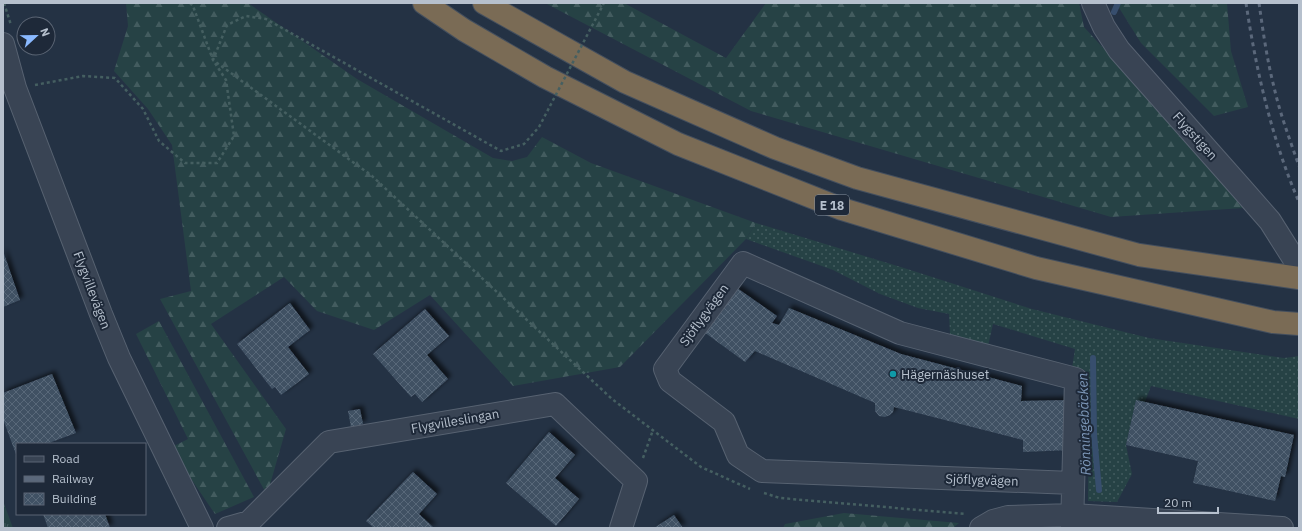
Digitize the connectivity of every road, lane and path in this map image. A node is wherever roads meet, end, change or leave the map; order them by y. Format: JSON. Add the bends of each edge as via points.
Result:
{"nodes":[{"id":1,"x":190,"y":3,"type":"edge"},
{"id":2,"x":424,"y":3,"type":"edge"},
{"id":3,"x":484,"y":3,"type":"edge"},
{"id":4,"x":604,"y":3,"type":"edge"},
{"id":5,"x":1093,"y":3,"type":"edge"},
{"id":6,"x":3,"y":44,"type":"edge"},
{"id":7,"x":213,"y":60,"type":"junction"},
{"id":8,"x":29,"y":86,"type":"dead end"},
{"id":9,"x":1299,"y":267,"type":"edge"},
{"id":10,"x":1299,"y":278,"type":"edge"},
{"id":11,"x":1299,"y":324,"type":"edge"},
{"id":12,"x":653,"y":430,"type":"junction"},
{"id":13,"x":636,"y":481,"type":"junction"},
{"id":14,"x":1073,"y":483,"type":"junction"},
{"id":15,"x":751,"y":490,"type":"dead end"},
{"id":16,"x":758,"y":492,"type":"dead end"},
{"id":17,"x":975,"y":521,"type":"edge"},
{"id":18,"x":1072,"y":522,"type":"edge"},
{"id":19,"x":202,"y":528,"type":"edge"},
{"id":20,"x":228,"y":528,"type":"edge"},
{"id":21,"x":621,"y":528,"type":"edge"},
{"id":22,"x":1274,"y":528,"type":"edge"}],
"edges":[{"from":1,"to":7,"type":"path"},
{"from":2,"to":11,"type":"highway","number":"E 18","via":[[464,30],[545,76],[678,144],[842,209],[1036,268],[1273,322]]},
{"from":3,"to":10,"type":"highway","number":"E 18","via":[[625,82],[775,148],[857,178],[1139,255]]},
{"from":4,"to":7,"type":"path","bridge":true,"via":[[539,127],[524,144],[501,151],[266,19],[246,16],[227,25]]},
{"from":5,"to":9,"type":"street","name":"Flygstigen","via":[[1119,50],[1270,221]]},
{"from":6,"to":19,"type":"street","name":"Flygvillevägen","via":[[15,88],[111,339]]},
{"from":7,"to":8,"type":"path","via":[[226,80],[234,136],[217,163],[185,163],[159,141],[143,109],[115,78],[83,76]]},
{"from":7,"to":12,"type":"path","via":[[372,176],[612,399]]},
{"from":12,"to":13,"type":"path"},
{"from":12,"to":15,"type":"path","via":[[701,467]]},
{"from":13,"to":20,"type":"street","name":"Flygvilleslingan","via":[[555,404],[329,442],[249,522]]},
{"from":13,"to":21,"type":"street"},
{"from":14,"to":14,"type":"street","name":"Sjöflygvägen","via":[[762,471],[738,455],[724,422],[670,381],[665,368],[743,263],[900,332],[1076,379]]},
{"from":14,"to":18,"type":"street","name":"Sjöflygvägen"},
{"from":16,"to":17,"type":"path","via":[[780,498]]},
{"from":17,"to":18,"type":"street","via":[[994,521],[1008,517]]},
{"from":18,"to":22,"type":"street"}]}
